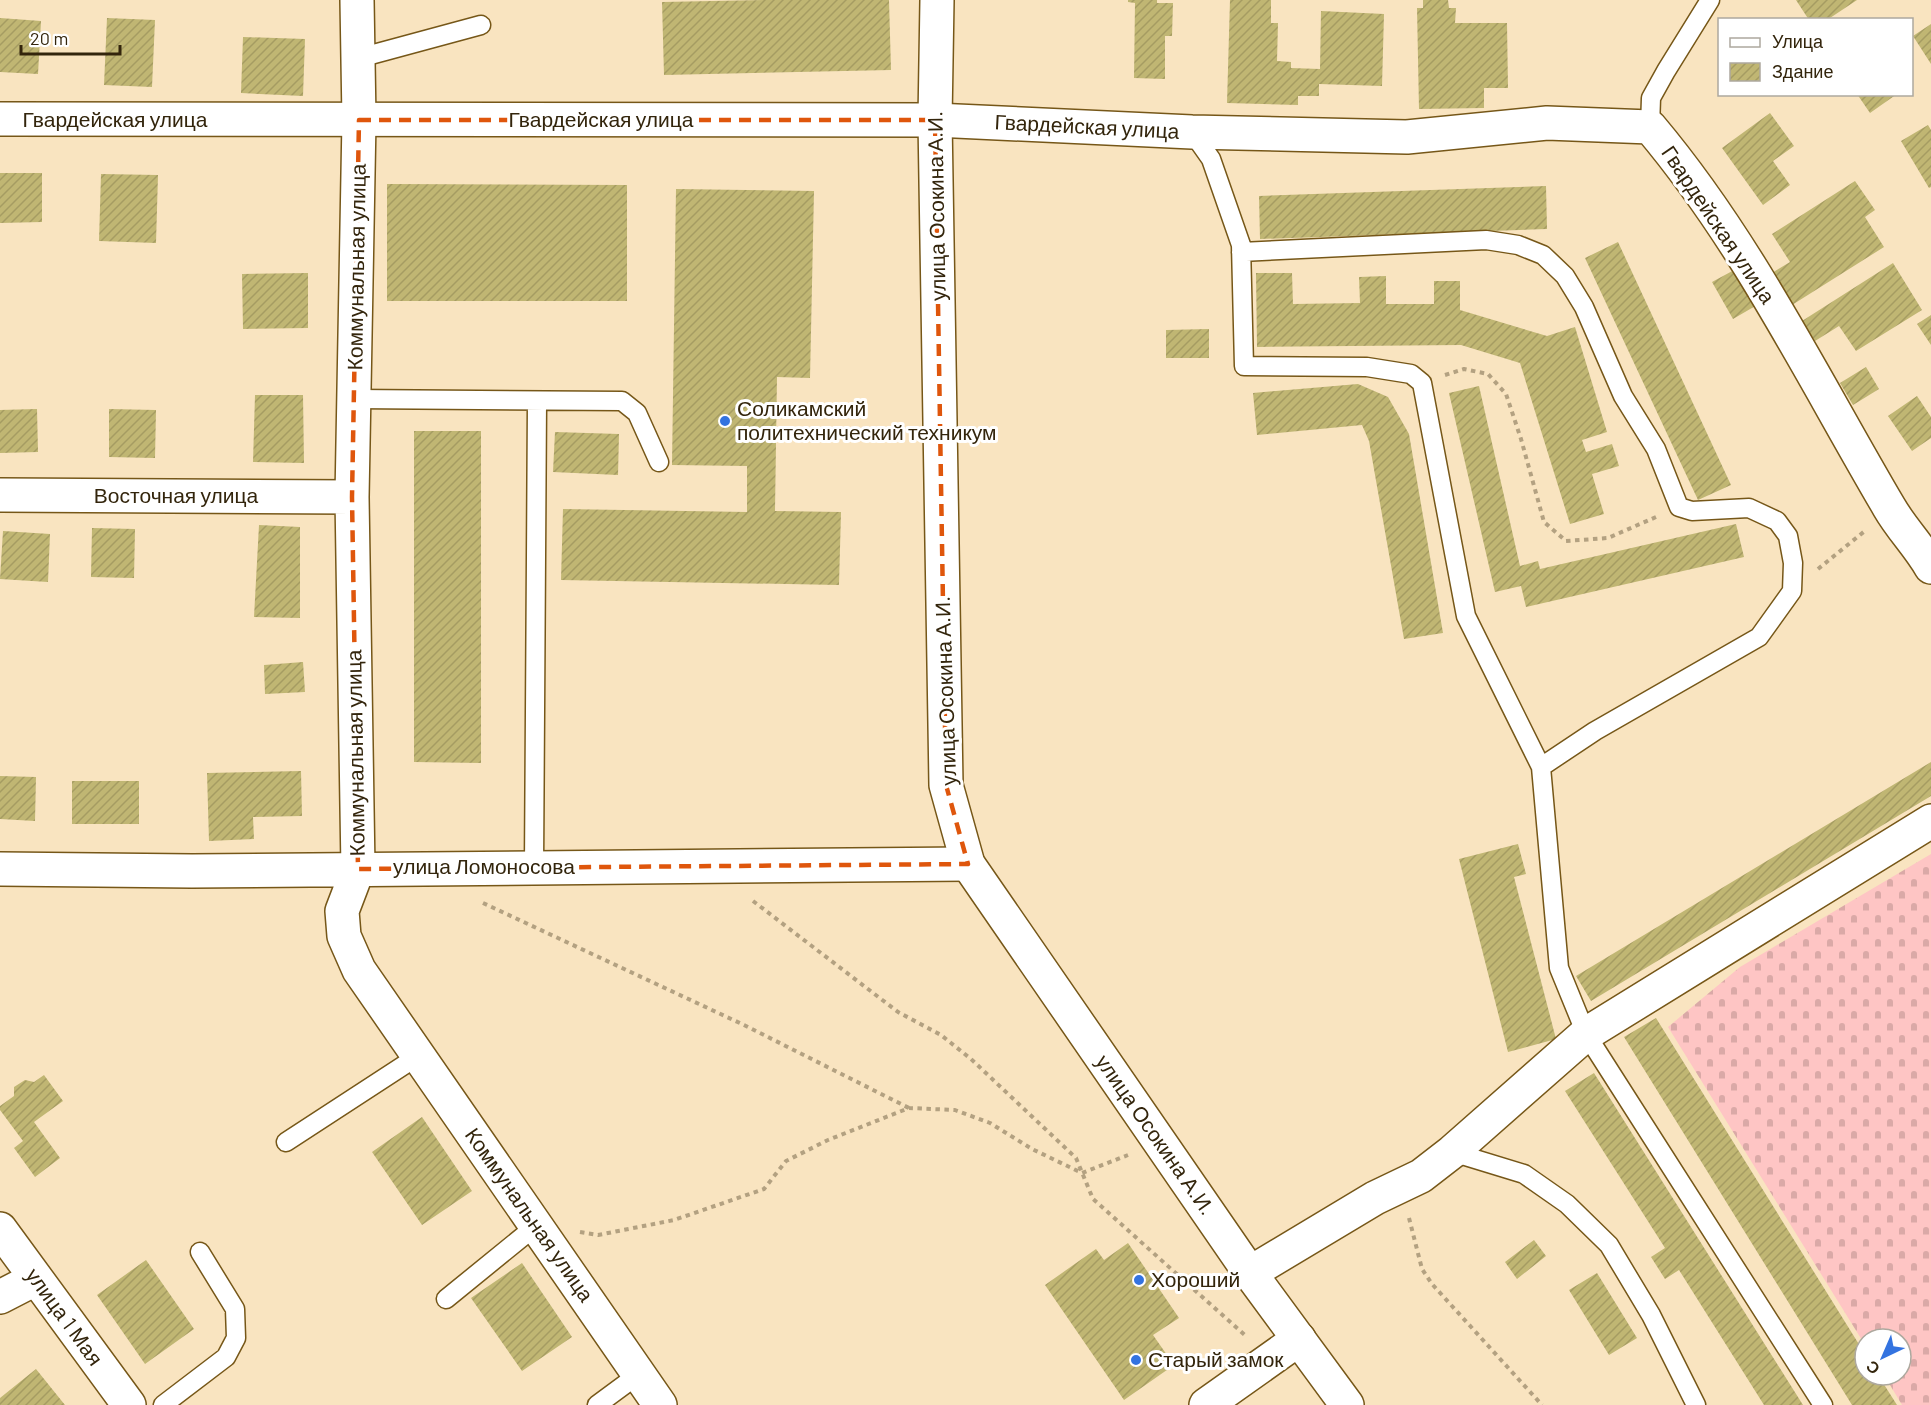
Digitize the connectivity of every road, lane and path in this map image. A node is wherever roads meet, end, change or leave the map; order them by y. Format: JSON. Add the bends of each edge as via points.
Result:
{"nodes":[{"id":1,"x":357,"y":0,"type":"edge"},
{"id":2,"x":937,"y":0,"type":"edge"},
{"id":3,"x":1721,"y":0,"type":"edge"},
{"id":4,"x":1708,"y":5,"type":"edge"},
{"id":5,"x":481,"y":25,"type":"dead end"},
{"id":6,"x":358,"y":58,"type":"junction"},
{"id":7,"x":0,"y":119,"type":"edge"},
{"id":8,"x":359,"y":120,"type":"junction"},
{"id":9,"x":935,"y":120,"type":"junction"},
{"id":10,"x":1650,"y":127,"type":"junction"},
{"id":11,"x":1192,"y":132,"type":"junction"},
{"id":12,"x":1241,"y":252,"type":"junction"},
{"id":13,"x":1422,"y":383,"type":"junction"},
{"id":14,"x":354,"y":399,"type":"junction"},
{"id":15,"x":537,"y":402,"type":"junction"},
{"id":16,"x":659,"y":462,"type":"dead end"},
{"id":17,"x":0,"y":495,"type":"edge"},
{"id":18,"x":352,"y":497,"type":"junction"},
{"id":19,"x":1679,"y":507,"type":"junction"},
{"id":20,"x":1890,"y":510,"type":"junction"},
{"id":21,"x":1931,"y":567,"type":"edge"},
{"id":22,"x":1792,"y":591,"type":"junction"},
{"id":23,"x":1541,"y":767,"type":"junction"},
{"id":24,"x":1931,"y":821,"type":"edge"},
{"id":25,"x":968,"y":864,"type":"junction"},
{"id":26,"x":534,"y":867,"type":"junction"},
{"id":27,"x":0,"y":868,"type":"edge"},
{"id":28,"x":358,"y":868,"type":"junction"},
{"id":29,"x":474,"y":898,"type":"dead end"},
{"id":30,"x":751,"y":899,"type":"dead end"},
{"id":31,"x":1586,"y":1034,"type":"junction"},
{"id":32,"x":418,"y":1056,"type":"junction"},
{"id":33,"x":909,"y":1108,"type":"junction"},
{"id":34,"x":286,"y":1142,"type":"dead end"},
{"id":35,"x":1160,"y":1142,"type":"junction"},
{"id":36,"x":1452,"y":1152,"type":"junction"},
{"id":37,"x":1082,"y":1173,"type":"junction"},
{"id":38,"x":1400,"y":1186,"type":"junction"},
{"id":39,"x":537,"y":1225,"type":"junction"},
{"id":40,"x":0,"y":1229,"type":"edge"},
{"id":41,"x":200,"y":1252,"type":"dead end"},
{"id":42,"x":1250,"y":1273,"type":"junction"},
{"id":43,"x":35,"y":1279,"type":"junction"},
{"id":44,"x":0,"y":1297,"type":"edge"},
{"id":45,"x":446,"y":1299,"type":"dead end"},
{"id":46,"x":1286,"y":1348,"type":"junction"},
{"id":47,"x":639,"y":1374,"type":"junction"},
{"id":48,"x":129,"y":1405,"type":"edge"},
{"id":49,"x":163,"y":1405,"type":"edge"},
{"id":50,"x":597,"y":1405,"type":"edge"},
{"id":51,"x":660,"y":1405,"type":"edge"},
{"id":52,"x":1206,"y":1405,"type":"edge"},
{"id":53,"x":1347,"y":1405,"type":"edge"},
{"id":54,"x":1542,"y":1405,"type":"edge"},
{"id":55,"x":1696,"y":1405,"type":"edge"},
{"id":56,"x":1823,"y":1405,"type":"edge"}],
"edges":[{"from":1,"to":6,"type":"street","name":"Коммунальная улица"},
{"from":2,"to":9,"type":"street","name":"улица Осокина А.И."},
{"from":3,"to":4,"type":"lane"},
{"from":4,"to":10,"type":"lane","via":[[1651,98]]},
{"from":5,"to":6,"type":"lane"},
{"from":6,"to":8,"type":"street","name":"Коммунальная улица"},
{"from":7,"to":8,"type":"street","name":"Гвардейская улица"},
{"from":8,"to":9,"type":"street","name":"Гвардейская улица"},
{"from":8,"to":14,"type":"street","name":"Коммунальная улица"},
{"from":9,"to":11,"type":"street","name":"Гвардейская улица"},
{"from":9,"to":25,"type":"street","name":"улица Осокина А.И.","via":[[946,785]]},
{"from":10,"to":11,"type":"street","name":"Гвардейская улица","via":[[1547,123],[1407,137]]},
{"from":10,"to":20,"type":"street","name":"Гвардейская улица","via":[[1726,229]]},
{"from":11,"to":12,"type":"lane","via":[[1211,159]]},
{"from":12,"to":13,"type":"lane","via":[[1244,366],[1367,367],[1411,374]]},
{"from":12,"to":19,"type":"lane","via":[[1486,240],[1518,245],[1543,255],[1565,276],[1584,307],[1623,396],[1656,448]]},
{"from":13,"to":19,"type":"path","via":[[1464,369],[1488,374],[1506,394],[1544,522],[1566,541],[1608,538]]},
{"from":13,"to":23,"type":"lane","via":[[1466,616]]},
{"from":14,"to":15,"type":"lane"},
{"from":14,"to":18,"type":"street","name":"Коммунальная улица"},
{"from":15,"to":16,"type":"lane","via":[[622,401],[637,413]]},
{"from":15,"to":26,"type":"lane"},
{"from":17,"to":18,"type":"street","name":"Восточная улица"},
{"from":18,"to":28,"type":"street","name":"Коммунальная улица"},
{"from":19,"to":22,"type":"lane","via":[[1692,511],[1749,508],[1777,521],[1788,536],[1793,563]]},
{"from":20,"to":21,"type":"street","name":"Гвардейская улица"},
{"from":20,"to":22,"type":"path"},
{"from":22,"to":23,"type":"lane","via":[[1759,637],[1595,731]]},
{"from":23,"to":31,"type":"lane","via":[[1559,968]]},
{"from":24,"to":31,"type":"street"},
{"from":25,"to":26,"type":"street","name":"улица Ломоносова"},
{"from":25,"to":35,"type":"street","name":"улица Осокина А.И."},
{"from":26,"to":28,"type":"street","name":"улица Ломоносова"},
{"from":27,"to":28,"type":"street","name":"улица Ломоносова"},
{"from":28,"to":32,"type":"street","name":"Коммунальная улица","via":[[342,910],[344,936],[359,970]]},
{"from":29,"to":33,"type":"path","via":[[744,1025]]},
{"from":30,"to":37,"type":"path","via":[[898,1012],[941,1035],[971,1059],[1076,1158]]},
{"from":31,"to":36,"type":"street"},
{"from":31,"to":56,"type":"lane"},
{"from":32,"to":34,"type":"lane"},
{"from":32,"to":39,"type":"street","name":"Коммунальная улица"},
{"from":33,"to":37,"type":"path","via":[[956,1110],[990,1123]]},
{"from":33,"to":39,"type":"path","via":[[786,1161],[764,1189],[674,1220],[598,1235]]},
{"from":35,"to":37,"type":"path"},
{"from":35,"to":42,"type":"street","name":"улица Осокина А.И."},
{"from":36,"to":38,"type":"street","via":[[1421,1176]]},
{"from":36,"to":55,"type":"lane","via":[[1524,1174],[1567,1204],[1609,1245],[1651,1315]]},
{"from":37,"to":46,"type":"path","via":[[1093,1199],[1230,1323]]},
{"from":38,"to":42,"type":"street"},
{"from":38,"to":54,"type":"path","via":[[1422,1269]]},
{"from":39,"to":45,"type":"lane"},
{"from":39,"to":47,"type":"street","name":"Коммунальная улица"},
{"from":40,"to":43,"type":"street","name":"улица 1 Мая"},
{"from":41,"to":49,"type":"lane","via":[[235,1309],[236,1338],[226,1357]]},
{"from":42,"to":46,"type":"street","name":"улица Осокина А.И."},
{"from":43,"to":44,"type":"street"},
{"from":43,"to":48,"type":"street","name":"улица 1 Мая"},
{"from":46,"to":52,"type":"street"},
{"from":46,"to":53,"type":"street","name":"улица Осокина А.И."},
{"from":47,"to":50,"type":"lane"},
{"from":47,"to":51,"type":"street","name":"Коммунальная улица"}]}
